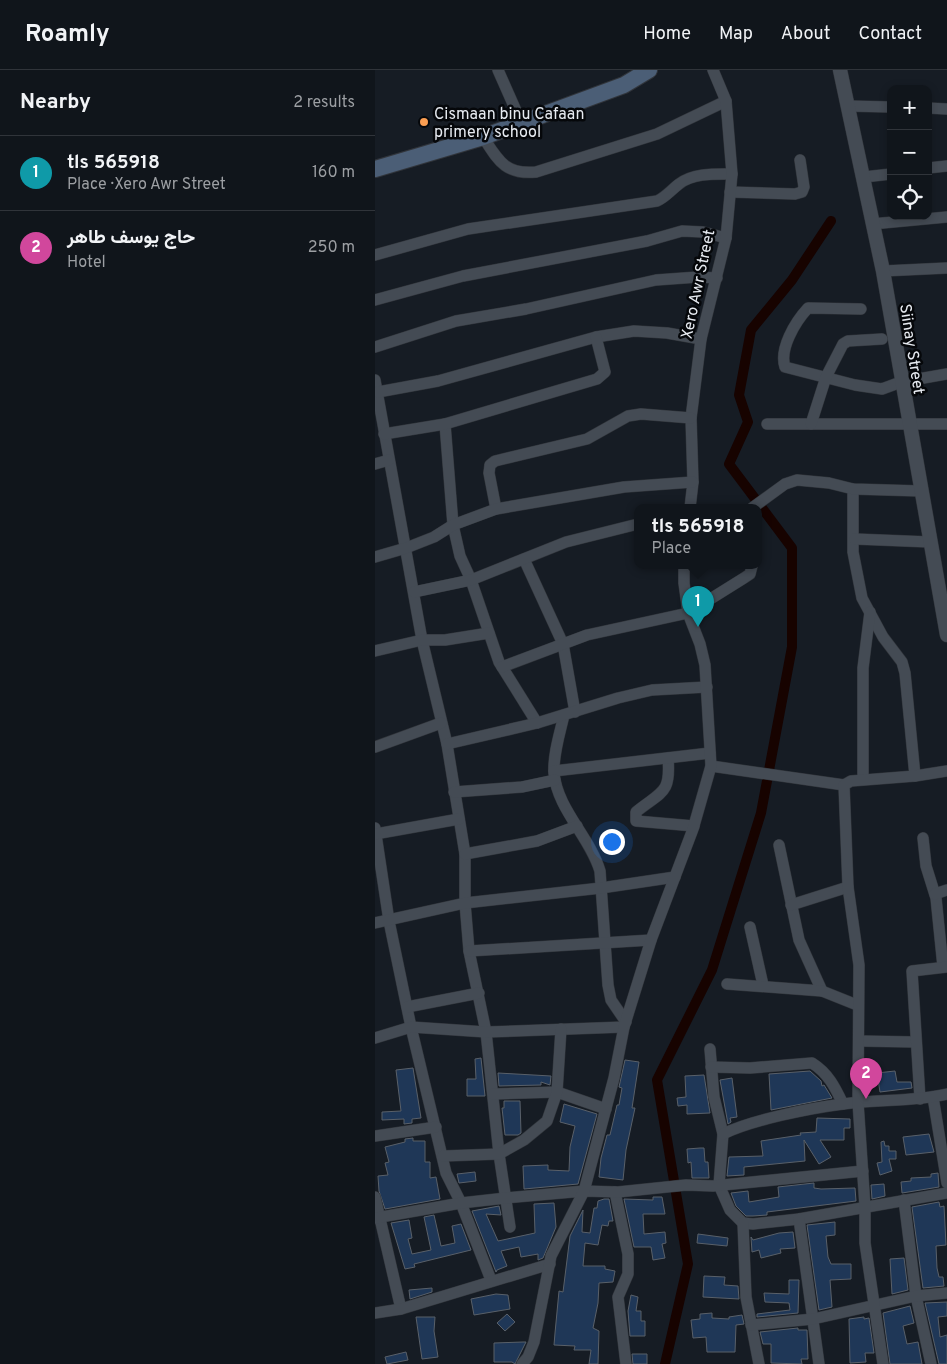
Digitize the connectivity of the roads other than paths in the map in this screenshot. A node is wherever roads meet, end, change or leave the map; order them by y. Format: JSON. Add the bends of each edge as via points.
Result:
{"nodes":[{"id":1,"x":498,"y":70,"type":"edge"},
{"id":2,"x":649,"y":70,"type":"edge"},
{"id":3,"x":713,"y":70,"type":"edge"},
{"id":4,"x":840,"y":70,"type":"edge"},
{"id":5,"x":726,"y":101,"type":"junction"},
{"id":6,"x":849,"y":106,"type":"junction"},
{"id":7,"x":887,"y":107,"type":"edge"},
{"id":8,"x":932,"y":108,"type":"edge"},
{"id":9,"x":947,"y":109,"type":"edge"},
{"id":10,"x":521,"y":122,"type":"junction"},
{"id":11,"x":483,"y":137,"type":"junction"},
{"id":12,"x":800,"y":160,"type":"dead end"},
{"id":13,"x":947,"y":166,"type":"edge"},
{"id":14,"x":932,"y":168,"type":"edge"},
{"id":15,"x":375,"y":169,"type":"edge"},
{"id":16,"x":732,"y":174,"type":"junction"},
{"id":17,"x":887,"y":174,"type":"edge"},
{"id":18,"x":864,"y":177,"type":"junction"},
{"id":19,"x":730,"y":192,"type":"junction"},
{"id":20,"x":947,"y":217,"type":"edge"},
{"id":21,"x":872,"y":224,"type":"junction"},
{"id":22,"x":725,"y":238,"type":"junction"},
{"id":23,"x":375,"y":255,"type":"edge"},
{"id":24,"x":947,"y":268,"type":"edge"},
{"id":25,"x":883,"y":270,"type":"junction"},
{"id":26,"x":717,"y":278,"type":"junction"},
{"id":27,"x":375,"y":300,"type":"edge"},
{"id":28,"x":861,"y":309,"type":"dead end"},
{"id":29,"x":596,"y":337,"type":"junction"},
{"id":30,"x":701,"y":339,"type":"junction"},
{"id":31,"x":881,"y":339,"type":"dead end"},
{"id":32,"x":375,"y":347,"type":"edge"},
{"id":33,"x":947,"y":374,"type":"edge"},
{"id":34,"x":826,"y":377,"type":"junction"},
{"id":35,"x":375,"y":380,"type":"edge"},
{"id":36,"x":901,"y":382,"type":"junction"},
{"id":37,"x":378,"y":392,"type":"junction"},
{"id":38,"x":691,"y":418,"type":"junction"},
{"id":39,"x":445,"y":424,"type":"junction"},
{"id":40,"x":767,"y":424,"type":"dead end"},
{"id":41,"x":811,"y":424,"type":"junction"},
{"id":42,"x":909,"y":424,"type":"junction"},
{"id":43,"x":947,"y":424,"type":"edge"},
{"id":44,"x":384,"y":434,"type":"junction"},
{"id":45,"x":389,"y":460,"type":"junction"},
{"id":46,"x":375,"y":464,"type":"edge"},
{"id":47,"x":693,"y":482,"type":"junction"},
{"id":48,"x":853,"y":489,"type":"junction"},
{"id":49,"x":921,"y":491,"type":"junction"},
{"id":50,"x":690,"y":504,"type":"edge"},
{"id":51,"x":757,"y":504,"type":"edge"},
{"id":52,"x":496,"y":509,"type":"junction"},
{"id":53,"x":453,"y":525,"type":"junction"},
{"id":54,"x":634,"y":525,"type":"edge"},
{"id":55,"x":855,"y":539,"type":"junction"},
{"id":56,"x":930,"y":542,"type":"junction"},
{"id":57,"x":406,"y":548,"type":"junction"},
{"id":58,"x":375,"y":557,"type":"edge"},
{"id":59,"x":524,"y":559,"type":"junction"},
{"id":60,"x":685,"y":569,"type":"edge"},
{"id":61,"x":751,"y":569,"type":"edge"},
{"id":62,"x":943,"y":576,"type":"edge"},
{"id":63,"x":471,"y":580,"type":"junction"},
{"id":64,"x":414,"y":592,"type":"junction"},
{"id":65,"x":870,"y":612,"type":"junction"},
{"id":66,"x":688,"y":613,"type":"junction"},
{"id":67,"x":489,"y":633,"type":"junction"},
{"id":68,"x":947,"y":635,"type":"edge"},
{"id":69,"x":422,"y":640,"type":"junction"},
{"id":70,"x":563,"y":644,"type":"junction"},
{"id":71,"x":375,"y":651,"type":"edge"},
{"id":72,"x":502,"y":667,"type":"junction"},
{"id":73,"x":707,"y":688,"type":"junction"},
{"id":74,"x":569,"y":713,"type":"junction"},
{"id":75,"x":441,"y":723,"type":"junction"},
{"id":76,"x":537,"y":723,"type":"junction"},
{"id":77,"x":447,"y":744,"type":"junction"},
{"id":78,"x":375,"y":747,"type":"edge"},
{"id":79,"x":710,"y":753,"type":"junction"},
{"id":80,"x":668,"y":758,"type":"junction"},
{"id":81,"x":711,"y":766,"type":"junction"},
{"id":82,"x":947,"y":770,"type":"edge"},
{"id":83,"x":555,"y":776,"type":"junction"},
{"id":84,"x":915,"y":776,"type":"junction"},
{"id":85,"x":863,"y":779,"type":"junction"},
{"id":86,"x":844,"y":785,"type":"junction"},
{"id":87,"x":454,"y":792,"type":"junction"},
{"id":88,"x":459,"y":819,"type":"junction"},
{"id":89,"x":577,"y":826,"type":"junction"},
{"id":90,"x":694,"y":826,"type":"junction"},
{"id":91,"x":375,"y":832,"type":"edge"},
{"id":92,"x":923,"y":838,"type":"dead end"},
{"id":93,"x":779,"y":845,"type":"dead end"},
{"id":94,"x":465,"y":854,"type":"junction"},
{"id":95,"x":675,"y":877,"type":"junction"},
{"id":96,"x":848,"y":887,"type":"junction"},
{"id":97,"x":601,"y":888,"type":"junction"},
{"id":98,"x":947,"y":890,"type":"edge"},
{"id":99,"x":935,"y":894,"type":"junction"},
{"id":100,"x":465,"y":903,"type":"junction"},
{"id":101,"x":791,"y":905,"type":"junction"},
{"id":102,"x":389,"y":921,"type":"junction"},
{"id":103,"x":375,"y":922,"type":"edge"},
{"id":104,"x":750,"y":927,"type":"dead end"},
{"id":105,"x":651,"y":940,"type":"junction"},
{"id":106,"x":605,"y":942,"type":"junction"},
{"id":107,"x":469,"y":951,"type":"junction"},
{"id":108,"x":945,"y":967,"type":"edge"},
{"id":109,"x":727,"y":984,"type":"dead end"},
{"id":110,"x":763,"y":985,"type":"junction"},
{"id":111,"x":822,"y":991,"type":"junction"},
{"id":112,"x":479,"y":993,"type":"junction"},
{"id":113,"x":857,"y":1005,"type":"junction"},
{"id":114,"x":407,"y":1007,"type":"junction"},
{"id":115,"x":625,"y":1024,"type":"junction"},
{"id":116,"x":411,"y":1027,"type":"junction"},
{"id":117,"x":561,"y":1029,"type":"junction"},
{"id":118,"x":486,"y":1032,"type":"junction"},
{"id":119,"x":375,"y":1038,"type":"edge"},
{"id":120,"x":860,"y":1041,"type":"junction"},
{"id":121,"x":915,"y":1042,"type":"junction"},
{"id":122,"x":710,"y":1049,"type":"dead end"},
{"id":123,"x":711,"y":1067,"type":"junction"},
{"id":124,"x":557,"y":1092,"type":"junction"},
{"id":125,"x":493,"y":1094,"type":"junction"},
{"id":126,"x":947,"y":1094,"type":"edge"},
{"id":127,"x":933,"y":1097,"type":"junction"},
{"id":128,"x":920,"y":1099,"type":"junction"},
{"id":129,"x":858,"y":1102,"type":"junction"},
{"id":130,"x":843,"y":1104,"type":"junction"},
{"id":131,"x":606,"y":1109,"type":"junction"},
{"id":132,"x":436,"y":1127,"type":"junction"},
{"id":133,"x":723,"y":1134,"type":"junction"},
{"id":134,"x":375,"y":1136,"type":"edge"},
{"id":135,"x":499,"y":1154,"type":"junction"},
{"id":136,"x":443,"y":1156,"type":"junction"},
{"id":137,"x":863,"y":1171,"type":"junction"},
{"id":138,"x":947,"y":1183,"type":"edge"},
{"id":139,"x":719,"y":1185,"type":"junction"},
{"id":140,"x":584,"y":1191,"type":"junction"},
{"id":141,"x":615,"y":1192,"type":"junction"},
{"id":142,"x":947,"y":1193,"type":"edge"},
{"id":143,"x":375,"y":1197,"type":"edge"},
{"id":144,"x":506,"y":1198,"type":"junction"},
{"id":145,"x":904,"y":1200,"type":"junction"},
{"id":146,"x":461,"y":1203,"type":"junction"},
{"id":147,"x":865,"y":1207,"type":"junction"},
{"id":148,"x":378,"y":1218,"type":"edge"},
{"id":149,"x":799,"y":1219,"type":"junction"},
{"id":150,"x":743,"y":1223,"type":"junction"},
{"id":151,"x":510,"y":1227,"type":"dead end"},
{"id":152,"x":550,"y":1264,"type":"junction"},
{"id":153,"x":491,"y":1280,"type":"junction"},
{"id":154,"x":947,"y":1292,"type":"edge"},
{"id":155,"x":916,"y":1296,"type":"junction"},
{"id":156,"x":875,"y":1305,"type":"junction"},
{"id":157,"x":401,"y":1309,"type":"junction"},
{"id":158,"x":375,"y":1313,"type":"edge"},
{"id":159,"x":813,"y":1320,"type":"junction"},
{"id":160,"x":751,"y":1325,"type":"junction"},
{"id":161,"x":526,"y":1362,"type":"edge"},
{"id":162,"x":626,"y":1364,"type":"edge"},
{"id":163,"x":759,"y":1364,"type":"edge"},
{"id":164,"x":819,"y":1364,"type":"edge"},
{"id":165,"x":883,"y":1364,"type":"edge"},
{"id":166,"x":931,"y":1364,"type":"edge"}],
"edges":[{"from":1,"to":10,"type":"street"},
{"from":2,"to":10,"type":"main road","via":[[624,85]]},
{"from":3,"to":5,"type":"street","name":"Xero Awr Street"},
{"from":4,"to":6,"type":"street","name":"Siinay Street"},
{"from":5,"to":11,"type":"street","via":[[657,134],[536,172],[517,172],[507,168]]},
{"from":5,"to":16,"type":"street","name":"Xero Awr Street"},
{"from":6,"to":7,"type":"street"},
{"from":6,"to":18,"type":"street","name":"Siinay Street"},
{"from":8,"to":9,"type":"street"},
{"from":10,"to":11,"type":"main road"},
{"from":11,"to":15,"type":"main road"},
{"from":12,"to":19,"type":"street","via":[[804,187],[801,192]]},
{"from":13,"to":14,"type":"street"},
{"from":16,"to":19,"type":"street","name":"Xero Awr Street"},
{"from":16,"to":23,"type":"street","via":[[705,174],[690,178],[657,201],[468,229]]},
{"from":17,"to":18,"type":"street"},
{"from":18,"to":21,"type":"street","name":"Siinay Street"},
{"from":19,"to":22,"type":"street","name":"Xero Awr Street"},
{"from":20,"to":21,"type":"street"},
{"from":21,"to":25,"type":"street","name":"Siinay Street"},
{"from":22,"to":26,"type":"street","name":"Xero Awr Street"},
{"from":22,"to":27,"type":"street","via":[[682,231],[647,241],[463,276]]},
{"from":24,"to":25,"type":"street"},
{"from":25,"to":36,"type":"street","name":"Siinay Street"},
{"from":26,"to":30,"type":"street","name":"Xero Awr Street"},
{"from":26,"to":32,"type":"street","via":[[656,280],[456,321]]},
{"from":28,"to":34,"type":"street","via":[[808,308],[791,332],[782,358],[785,367]]},
{"from":29,"to":30,"type":"street","via":[[634,331]]},
{"from":29,"to":37,"type":"street","via":[[447,378]]},
{"from":29,"to":39,"type":"street","via":[[605,372],[602,377]]},
{"from":30,"to":38,"type":"street","name":"Xero Awr Street"},
{"from":31,"to":34,"type":"street","via":[[843,344]]},
{"from":33,"to":36,"type":"street"},
{"from":34,"to":36,"type":"street","via":[[882,389]]},
{"from":34,"to":41,"type":"street"},
{"from":35,"to":37,"type":"street"},
{"from":36,"to":42,"type":"street","name":"Siinay Street"},
{"from":37,"to":44,"type":"street"},
{"from":38,"to":47,"type":"street","name":"Xero Awr Street"},
{"from":38,"to":52,"type":"street","via":[[628,416],[587,439],[495,461],[490,465],[489,473]]},
{"from":39,"to":44,"type":"street"},
{"from":39,"to":53,"type":"street"},
{"from":40,"to":41,"type":"street"},
{"from":41,"to":42,"type":"street"},
{"from":42,"to":43,"type":"street"},
{"from":42,"to":49,"type":"street","name":"Siinay Street"},
{"from":44,"to":45,"type":"street"},
{"from":45,"to":46,"type":"street"},
{"from":45,"to":57,"type":"street"},
{"from":47,"to":50,"type":"street","name":"Xero Awr Street"},
{"from":47,"to":52,"type":"street","via":[[624,487]]},
{"from":48,"to":49,"type":"street"},
{"from":48,"to":51,"type":"street","via":[[797,480],[785,484]]},
{"from":48,"to":55,"type":"street"},
{"from":49,"to":56,"type":"street","name":"Siinay Street"},
{"from":52,"to":53,"type":"street"},
{"from":53,"to":57,"type":"street"},
{"from":53,"to":63,"type":"street","via":[[460,556]]},
{"from":54,"to":59,"type":"street","via":[[566,542]]},
{"from":55,"to":56,"type":"street"},
{"from":55,"to":65,"type":"street","via":[[853,552],[862,598]]},
{"from":56,"to":62,"type":"street","name":"Siinay Street"},
{"from":57,"to":58,"type":"street"},
{"from":57,"to":64,"type":"street"},
{"from":59,"to":63,"type":"street"},
{"from":59,"to":70,"type":"street"},
{"from":60,"to":66,"type":"street"},
{"from":61,"to":66,"type":"street","via":[[750,574]]},
{"from":62,"to":68,"type":"street","name":"Siinay Street"},
{"from":63,"to":64,"type":"street"},
{"from":63,"to":67,"type":"street"},
{"from":64,"to":69,"type":"street"},
{"from":65,"to":84,"type":"street","via":[[883,637],[902,662]]},
{"from":65,"to":85,"type":"street","via":[[863,668]]},
{"from":66,"to":70,"type":"street","via":[[594,633]]},
{"from":66,"to":73,"type":"street","via":[[700,644]]},
{"from":67,"to":69,"type":"street"},
{"from":67,"to":72,"type":"street"},
{"from":69,"to":71,"type":"street"},
{"from":69,"to":75,"type":"street"},
{"from":70,"to":72,"type":"street"},
{"from":70,"to":74,"type":"street"},
{"from":72,"to":76,"type":"street"},
{"from":73,"to":74,"type":"street","via":[[652,690]]},
{"from":73,"to":79,"type":"street"},
{"from":74,"to":76,"type":"street"},
{"from":74,"to":83,"type":"street"},
{"from":75,"to":77,"type":"street"},
{"from":75,"to":78,"type":"street"},
{"from":76,"to":77,"type":"street"},
{"from":77,"to":87,"type":"street"},
{"from":79,"to":80,"type":"street"},
{"from":79,"to":81,"type":"street"},
{"from":80,"to":83,"type":"street"},
{"from":80,"to":90,"type":"street","via":[[670,780],[666,788],[635,812],[634,817],[636,821]]},
{"from":81,"to":86,"type":"street"},
{"from":81,"to":90,"type":"street"},
{"from":82,"to":84,"type":"street"},
{"from":83,"to":87,"type":"street","via":[[522,787]]},
{"from":83,"to":89,"type":"street"},
{"from":84,"to":85,"type":"street"},
{"from":85,"to":86,"type":"street","via":[[851,780]]},
{"from":86,"to":96,"type":"street"},
{"from":87,"to":88,"type":"street"},
{"from":88,"to":91,"type":"street"},
{"from":88,"to":94,"type":"street"},
{"from":89,"to":94,"type":"street","via":[[537,841]]},
{"from":89,"to":97,"type":"street","via":[[597,860]]},
{"from":90,"to":95,"type":"street"},
{"from":91,"to":102,"type":"street"},
{"from":92,"to":99,"type":"street","via":[[926,866]]},
{"from":93,"to":101,"type":"street"},
{"from":94,"to":100,"type":"street"},
{"from":95,"to":97,"type":"street"},
{"from":95,"to":105,"type":"street"},
{"from":96,"to":101,"type":"street"},
{"from":96,"to":113,"type":"street","via":[[859,965]]},
{"from":97,"to":100,"type":"street"},
{"from":97,"to":106,"type":"street"},
{"from":98,"to":99,"type":"street"},
{"from":99,"to":108,"type":"street"},
{"from":100,"to":102,"type":"street"},
{"from":100,"to":107,"type":"street"},
{"from":101,"to":111,"type":"street","via":[[803,953]]},
{"from":102,"to":103,"type":"street"},
{"from":102,"to":114,"type":"street"},
{"from":104,"to":110,"type":"street"},
{"from":105,"to":106,"type":"street"},
{"from":105,"to":115,"type":"street"},
{"from":106,"to":107,"type":"street"},
{"from":106,"to":115,"type":"street","via":[[611,1000]]},
{"from":107,"to":112,"type":"street"},
{"from":108,"to":121,"type":"street","via":[[912,971]]},
{"from":109,"to":110,"type":"street"},
{"from":110,"to":111,"type":"street"},
{"from":111,"to":113,"type":"street"},
{"from":112,"to":114,"type":"street"},
{"from":112,"to":118,"type":"street"},
{"from":113,"to":120,"type":"street"},
{"from":114,"to":116,"type":"street"},
{"from":115,"to":117,"type":"street"},
{"from":115,"to":131,"type":"street"},
{"from":116,"to":118,"type":"street"},
{"from":116,"to":119,"type":"street"},
{"from":116,"to":132,"type":"street"},
{"from":117,"to":118,"type":"street"},
{"from":117,"to":124,"type":"street"},
{"from":118,"to":125,"type":"street"},
{"from":120,"to":121,"type":"street"},
{"from":120,"to":129,"type":"street"},
{"from":121,"to":128,"type":"street"},
{"from":122,"to":123,"type":"street"},
{"from":123,"to":130,"type":"street","via":[[761,1068],[812,1063],[834,1085]]},
{"from":123,"to":133,"type":"street"},
{"from":124,"to":125,"type":"street"},
{"from":124,"to":131,"type":"street"},
{"from":124,"to":135,"type":"street","via":[[547,1121],[524,1140]]},
{"from":125,"to":135,"type":"street"},
{"from":126,"to":127,"type":"street"},
{"from":127,"to":128,"type":"street"},
{"from":127,"to":138,"type":"street"},
{"from":128,"to":129,"type":"street"},
{"from":129,"to":130,"type":"street"},
{"from":129,"to":137,"type":"street"},
{"from":130,"to":133,"type":"street","via":[[745,1125]]},
{"from":131,"to":140,"type":"street"},
{"from":132,"to":134,"type":"street"},
{"from":132,"to":136,"type":"street"},
{"from":133,"to":139,"type":"street"},
{"from":135,"to":136,"type":"street"},
{"from":135,"to":144,"type":"street"},
{"from":136,"to":146,"type":"street","via":[[449,1182]]},
{"from":137,"to":139,"type":"street"},
{"from":137,"to":147,"type":"street"},
{"from":139,"to":141,"type":"street","via":[[664,1186]]},
{"from":139,"to":150,"type":"street","via":[[730,1210]]},
{"from":140,"to":141,"type":"street"},
{"from":140,"to":144,"type":"street"},
{"from":140,"to":152,"type":"street"},
{"from":141,"to":162,"type":"street","via":[[628,1254],[628,1274],[618,1297]]},
{"from":142,"to":145,"type":"street"},
{"from":143,"to":148,"type":"street"},
{"from":144,"to":146,"type":"street"},
{"from":144,"to":151,"type":"street"},
{"from":145,"to":147,"type":"street"},
{"from":145,"to":155,"type":"street"},
{"from":146,"to":148,"type":"street"},
{"from":146,"to":153,"type":"street"},
{"from":147,"to":149,"type":"street"},
{"from":147,"to":156,"type":"street","via":[[865,1243]]},
{"from":148,"to":157,"type":"street"},
{"from":149,"to":150,"type":"street"},
{"from":149,"to":159,"type":"street"},
{"from":150,"to":160,"type":"street","via":[[746,1297]]},
{"from":152,"to":153,"type":"street"},
{"from":152,"to":161,"type":"street","via":[[534,1342]]},
{"from":153,"to":157,"type":"street"},
{"from":154,"to":155,"type":"street"},
{"from":155,"to":156,"type":"street"},
{"from":155,"to":166,"type":"street"},
{"from":156,"to":159,"type":"street"},
{"from":156,"to":165,"type":"street"},
{"from":157,"to":158,"type":"street"},
{"from":159,"to":160,"type":"street"},
{"from":159,"to":164,"type":"street"},
{"from":160,"to":163,"type":"street"}]}
